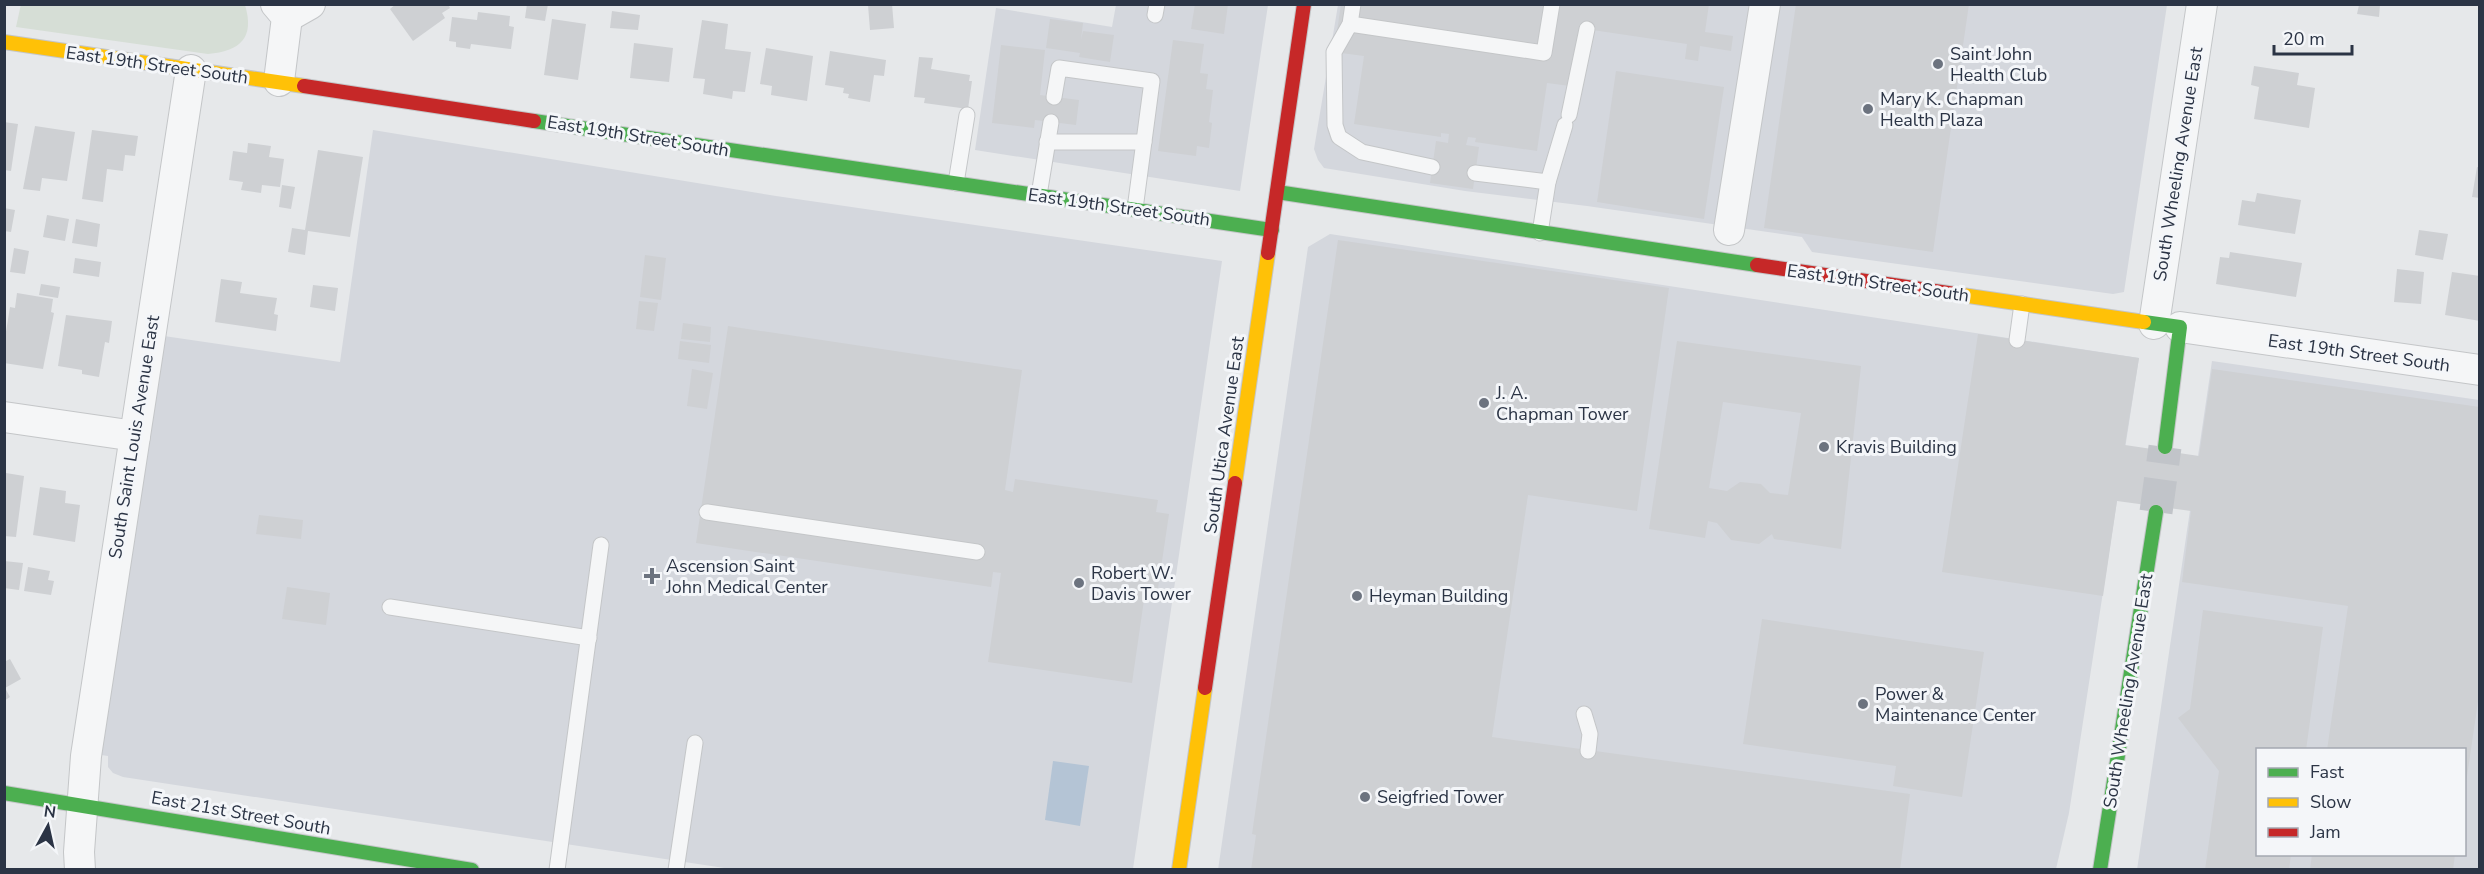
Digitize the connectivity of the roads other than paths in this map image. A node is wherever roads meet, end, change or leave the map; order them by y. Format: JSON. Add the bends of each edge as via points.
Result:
{"nodes":[{"id":1,"x":1304,"y":4,"type":"edge"},
{"id":2,"x":1353,"y":4,"type":"edge"},
{"id":3,"x":1552,"y":4,"type":"edge"},
{"id":4,"x":1765,"y":4,"type":"edge"},
{"id":5,"x":2202,"y":4,"type":"edge"},
{"id":6,"x":291,"y":9,"type":"edge"},
{"id":7,"x":1350,"y":24,"type":"junction"},
{"id":8,"x":1587,"y":29,"type":"dead end"},
{"id":9,"x":4,"y":42,"type":"edge"},
{"id":10,"x":191,"y":70,"type":"junction"},
{"id":11,"x":279,"y":81,"type":"junction"},
{"id":12,"x":1054,"y":97,"type":"dead end"},
{"id":13,"x":967,"y":115,"type":"dead end"},
{"id":14,"x":1051,"y":122,"type":"dead end"},
{"id":15,"x":1047,"y":142,"type":"junction"},
{"id":16,"x":1144,"y":142,"type":"junction"},
{"id":17,"x":1432,"y":167,"type":"dead end"},
{"id":18,"x":1476,"y":173,"type":"dead end"},
{"id":19,"x":1548,"y":182,"type":"junction"},
{"id":20,"x":956,"y":183,"type":"junction"},
{"id":21,"x":1277,"y":192,"type":"junction"},
{"id":22,"x":1039,"y":195,"type":"junction"},
{"id":23,"x":1135,"y":209,"type":"junction"},
{"id":24,"x":1272,"y":230,"type":"junction"},
{"id":25,"x":1729,"y":230,"type":"dead end"},
{"id":26,"x":1540,"y":233,"type":"junction"},
{"id":27,"x":2022,"y":304,"type":"junction"},
{"id":28,"x":2167,"y":325,"type":"junction"},
{"id":29,"x":2017,"y":340,"type":"dead end"},
{"id":30,"x":2480,"y":370,"type":"edge"},
{"id":31,"x":4,"y":417,"type":"edge"},
{"id":32,"x":135,"y":436,"type":"junction"},
{"id":33,"x":2165,"y":447,"type":"tunnel mouth"},
{"id":34,"x":707,"y":512,"type":"dead end"},
{"id":35,"x":2156,"y":512,"type":"tunnel mouth"},
{"id":36,"x":601,"y":545,"type":"dead end"},
{"id":37,"x":977,"y":552,"type":"dead end"},
{"id":38,"x":390,"y":607,"type":"dead end"},
{"id":39,"x":589,"y":638,"type":"junction"},
{"id":40,"x":1584,"y":714,"type":"dead end"},
{"id":41,"x":695,"y":743,"type":"dead end"},
{"id":42,"x":1588,"y":751,"type":"dead end"},
{"id":43,"x":4,"y":793,"type":"edge"},
{"id":44,"x":82,"y":804,"type":"junction"},
{"id":45,"x":427,"y":866,"type":"edge"},
{"id":46,"x":80,"y":870,"type":"edge"},
{"id":47,"x":472,"y":870,"type":"edge"},
{"id":48,"x":557,"y":870,"type":"edge"},
{"id":49,"x":676,"y":870,"type":"edge"},
{"id":50,"x":1179,"y":870,"type":"edge"},
{"id":51,"x":2100,"y":870,"type":"edge"}],
"edges":[{"from":1,"to":21,"type":"street","name":"South Utica Avenue East"},
{"from":2,"to":7,"type":"lane"},
{"from":3,"to":7,"type":"lane","via":[[1544,53]]},
{"from":4,"to":25,"type":"street"},
{"from":5,"to":28,"type":"street","name":"South Wheeling Avenue East"},
{"from":6,"to":11,"type":"street"},
{"from":7,"to":17,"type":"lane","via":[[1334,52],[1335,124],[1339,137],[1362,152]]},
{"from":8,"to":19,"type":"lane","via":[[1567,120]]},
{"from":9,"to":10,"type":"street","name":"East 19th Street South"},
{"from":10,"to":11,"type":"street","name":"East 19th Street South"},
{"from":10,"to":32,"type":"street","name":"South Saint Louis Avenue East"},
{"from":11,"to":20,"type":"street","name":"East 19th Street South"},
{"from":12,"to":16,"type":"lane","via":[[1059,68],[1152,81]]},
{"from":13,"to":20,"type":"lane"},
{"from":14,"to":15,"type":"lane"},
{"from":15,"to":16,"type":"lane"},
{"from":15,"to":22,"type":"lane"},
{"from":16,"to":23,"type":"lane"},
{"from":18,"to":19,"type":"lane"},
{"from":19,"to":26,"type":"lane"},
{"from":20,"to":22,"type":"street","name":"East 19th Street South"},
{"from":21,"to":24,"type":"street","name":"South Utica Avenue East"},
{"from":21,"to":26,"type":"street","name":"East 19th Street South"},
{"from":22,"to":23,"type":"street","name":"East 19th Street South"},
{"from":23,"to":24,"type":"street","name":"East 19th Street South"},
{"from":24,"to":50,"type":"street","name":"South Utica Avenue East"},
{"from":26,"to":27,"type":"street","name":"East 19th Street South"},
{"from":27,"to":28,"type":"street","name":"East 19th Street South"},
{"from":27,"to":29,"type":"lane"},
{"from":28,"to":30,"type":"street","name":"East 19th Street South"},
{"from":28,"to":33,"type":"street","name":"South Wheeling Avenue East"},
{"from":31,"to":32,"type":"street"},
{"from":32,"to":44,"type":"street","name":"South Saint Louis Avenue East","via":[[103,635]]},
{"from":34,"to":37,"type":"lane"},
{"from":35,"to":51,"type":"street","name":"South Wheeling Avenue East"},
{"from":36,"to":39,"type":"lane"},
{"from":38,"to":39,"type":"lane"},
{"from":39,"to":48,"type":"lane"},
{"from":40,"to":42,"type":"lane","via":[[1590,734]]},
{"from":41,"to":49,"type":"lane"},
{"from":43,"to":44,"type":"street","name":"East 21st Street South"},
{"from":44,"to":45,"type":"street","name":"East 21st Street South"},
{"from":44,"to":46,"type":"street","name":"South Saint Louis Avenue East"},
{"from":45,"to":47,"type":"street","name":"East 21st Street South"}]}
